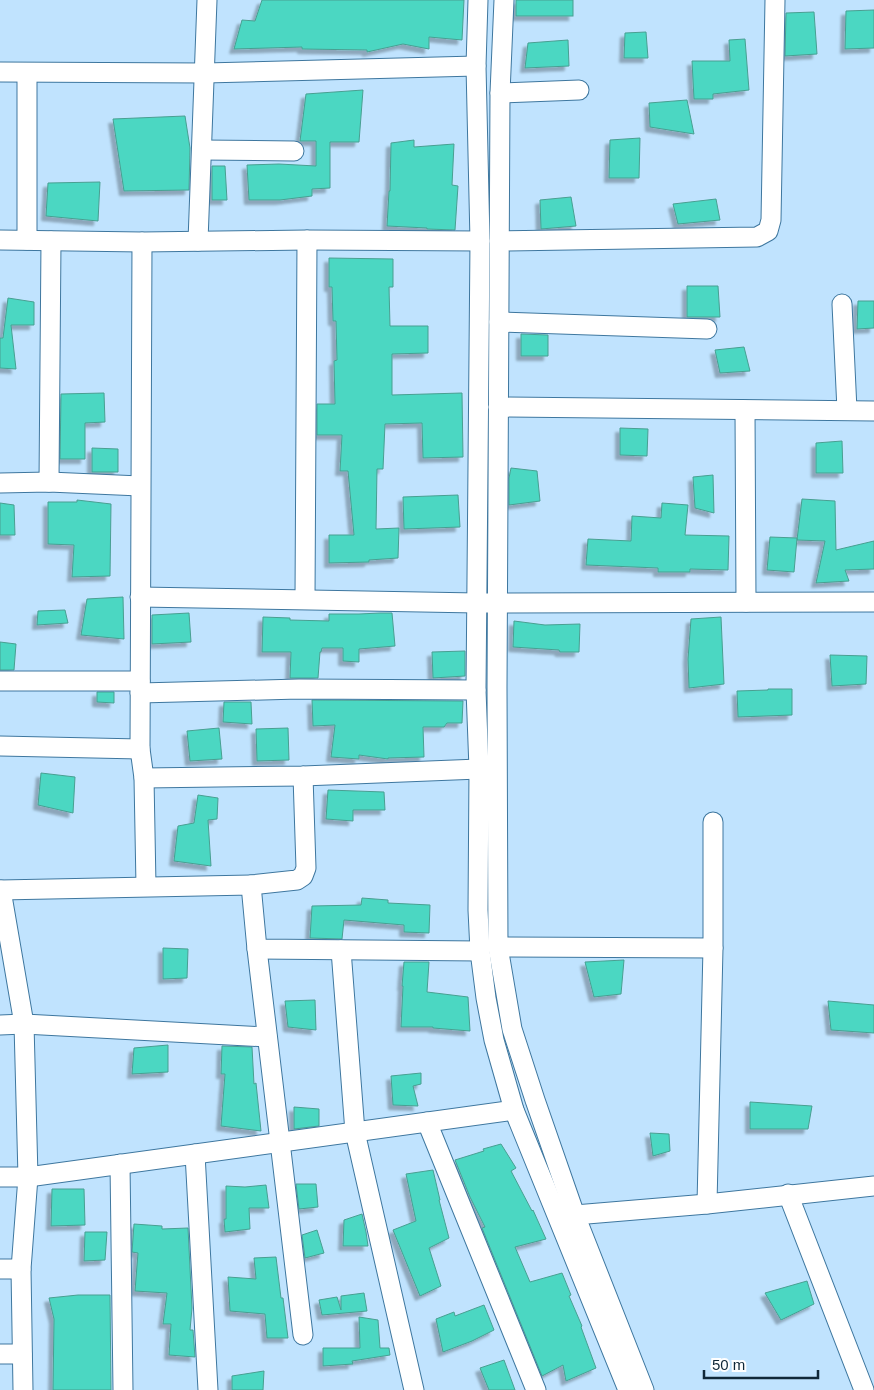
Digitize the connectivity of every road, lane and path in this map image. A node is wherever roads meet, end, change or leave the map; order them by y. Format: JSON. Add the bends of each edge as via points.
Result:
{"nodes":[{"id":1,"x":207,"y":0,"type":"edge"},
{"id":2,"x":478,"y":0,"type":"edge"},
{"id":3,"x":504,"y":0,"type":"edge"},
{"id":4,"x":775,"y":0,"type":"edge"},
{"id":5,"x":476,"y":66,"type":"junction"},
{"id":6,"x":0,"y":72,"type":"edge"},
{"id":7,"x":27,"y":73,"type":"junction"},
{"id":8,"x":205,"y":73,"type":"junction"},
{"id":9,"x":579,"y":90,"type":"dead end"},
{"id":10,"x":500,"y":93,"type":"junction"},
{"id":11,"x":202,"y":150,"type":"junction"},
{"id":12,"x":294,"y":151,"type":"dead end"},
{"id":13,"x":0,"y":240,"type":"edge"},
{"id":14,"x":27,"y":240,"type":"junction"},
{"id":15,"x":307,"y":240,"type":"junction"},
{"id":16,"x":500,"y":240,"type":"junction"},
{"id":17,"x":51,"y":241,"type":"junction"},
{"id":18,"x":198,"y":241,"type":"junction"},
{"id":19,"x":480,"y":241,"type":"junction"},
{"id":20,"x":142,"y":242,"type":"junction"},
{"id":21,"x":842,"y":304,"type":"dead end"},
{"id":22,"x":499,"y":322,"type":"junction"},
{"id":23,"x":707,"y":329,"type":"dead end"},
{"id":24,"x":498,"y":407,"type":"junction"},
{"id":25,"x":745,"y":410,"type":"junction"},
{"id":26,"x":847,"y":410,"type":"junction"},
{"id":27,"x":874,"y":410,"type":"edge"},
{"id":28,"x":48,"y":482,"type":"junction"},
{"id":29,"x":0,"y":483,"type":"edge"},
{"id":30,"x":140,"y":486,"type":"junction"},
{"id":31,"x":140,"y":597,"type":"junction"},
{"id":32,"x":305,"y":599,"type":"junction"},
{"id":33,"x":746,"y":602,"type":"junction"},
{"id":34,"x":874,"y":602,"type":"edge"},
{"id":35,"x":477,"y":603,"type":"junction"},
{"id":36,"x":498,"y":603,"type":"junction"},
{"id":37,"x":0,"y":681,"type":"edge"},
{"id":38,"x":140,"y":687,"type":"junction"},
{"id":39,"x":476,"y":690,"type":"junction"},
{"id":40,"x":0,"y":746,"type":"edge"},
{"id":41,"x":140,"y":749,"type":"junction"},
{"id":42,"x":479,"y":769,"type":"junction"},
{"id":43,"x":303,"y":776,"type":"junction"},
{"id":44,"x":144,"y":778,"type":"junction"},
{"id":45,"x":713,"y":822,"type":"dead end"},
{"id":46,"x":146,"y":886,"type":"junction"},
{"id":47,"x":251,"y":886,"type":"junction"},
{"id":48,"x":0,"y":890,"type":"edge"},
{"id":49,"x":713,"y":948,"type":"junction"},
{"id":50,"x":257,"y":949,"type":"junction"},
{"id":51,"x":489,"y":949,"type":"junction"},
{"id":52,"x":341,"y":950,"type":"junction"},
{"id":53,"x":24,"y":1024,"type":"junction"},
{"id":54,"x":0,"y":1025,"type":"edge"},
{"id":55,"x":268,"y":1037,"type":"junction"},
{"id":56,"x":514,"y":1110,"type":"junction"},
{"id":57,"x":427,"y":1122,"type":"junction"},
{"id":58,"x":355,"y":1132,"type":"junction"},
{"id":59,"x":280,"y":1142,"type":"junction"},
{"id":60,"x":195,"y":1154,"type":"junction"},
{"id":61,"x":120,"y":1164,"type":"junction"},
{"id":62,"x":0,"y":1177,"type":"edge"},
{"id":63,"x":28,"y":1177,"type":"junction"},
{"id":64,"x":874,"y":1186,"type":"edge"},
{"id":65,"x":788,"y":1194,"type":"junction"},
{"id":66,"x":707,"y":1204,"type":"junction"},
{"id":67,"x":575,"y":1215,"type":"junction"},
{"id":68,"x":0,"y":1269,"type":"edge"},
{"id":69,"x":21,"y":1269,"type":"junction"},
{"id":70,"x":303,"y":1336,"type":"dead end"},
{"id":71,"x":0,"y":1354,"type":"edge"},
{"id":72,"x":22,"y":1354,"type":"junction"},
{"id":73,"x":23,"y":1390,"type":"edge"},
{"id":74,"x":122,"y":1390,"type":"edge"},
{"id":75,"x":208,"y":1390,"type":"edge"},
{"id":76,"x":414,"y":1390,"type":"edge"},
{"id":77,"x":536,"y":1390,"type":"edge"},
{"id":78,"x":628,"y":1390,"type":"edge"},
{"id":79,"x":644,"y":1390,"type":"edge"},
{"id":80,"x":864,"y":1390,"type":"edge"}],
"edges":[{"from":1,"to":8,"type":"street"},
{"from":2,"to":5,"type":"street"},
{"from":3,"to":10,"type":"street"},
{"from":4,"to":16,"type":"street","via":[[771,220],[768,231],[757,237]]},
{"from":5,"to":8,"type":"street"},
{"from":5,"to":19,"type":"street"},
{"from":6,"to":7,"type":"street"},
{"from":7,"to":8,"type":"street"},
{"from":7,"to":14,"type":"street"},
{"from":8,"to":11,"type":"street"},
{"from":9,"to":10,"type":"street"},
{"from":10,"to":16,"type":"street"},
{"from":11,"to":12,"type":"street"},
{"from":11,"to":18,"type":"street"},
{"from":13,"to":14,"type":"street"},
{"from":14,"to":17,"type":"street"},
{"from":15,"to":18,"type":"street"},
{"from":15,"to":19,"type":"street"},
{"from":15,"to":32,"type":"street"},
{"from":16,"to":22,"type":"street"},
{"from":17,"to":20,"type":"street"},
{"from":17,"to":28,"type":"street"},
{"from":18,"to":20,"type":"street"},
{"from":19,"to":35,"type":"street"},
{"from":20,"to":30,"type":"street"},
{"from":21,"to":26,"type":"street"},
{"from":22,"to":23,"type":"street"},
{"from":22,"to":24,"type":"street"},
{"from":24,"to":25,"type":"street"},
{"from":24,"to":36,"type":"street"},
{"from":25,"to":26,"type":"street"},
{"from":25,"to":33,"type":"street"},
{"from":26,"to":27,"type":"street"},
{"from":28,"to":29,"type":"street"},
{"from":28,"to":30,"type":"street"},
{"from":30,"to":31,"type":"street"},
{"from":31,"to":32,"type":"street"},
{"from":31,"to":38,"type":"street"},
{"from":32,"to":35,"type":"street"},
{"from":33,"to":34,"type":"street"},
{"from":33,"to":36,"type":"street"},
{"from":35,"to":36,"type":"street"},
{"from":35,"to":39,"type":"street"},
{"from":36,"to":51,"type":"street","via":[[497,778]]},
{"from":37,"to":38,"type":"street"},
{"from":38,"to":39,"type":"street"},
{"from":38,"to":41,"type":"street"},
{"from":39,"to":42,"type":"street"},
{"from":40,"to":41,"type":"street"},
{"from":41,"to":44,"type":"street"},
{"from":42,"to":43,"type":"street"},
{"from":42,"to":51,"type":"street","via":[[478,910]]},
{"from":43,"to":44,"type":"street"},
{"from":43,"to":47,"type":"street","via":[[306,868],[303,876],[296,880]]},
{"from":44,"to":46,"type":"street"},
{"from":45,"to":49,"type":"street"},
{"from":46,"to":47,"type":"street"},
{"from":46,"to":48,"type":"street"},
{"from":47,"to":50,"type":"street"},
{"from":48,"to":53,"type":"street"},
{"from":49,"to":51,"type":"street"},
{"from":49,"to":66,"type":"street"},
{"from":50,"to":52,"type":"street"},
{"from":50,"to":55,"type":"street"},
{"from":51,"to":52,"type":"street"},
{"from":51,"to":56,"type":"street","via":[[486,998]]},
{"from":51,"to":67,"type":"street","via":[[512,1029]]},
{"from":52,"to":58,"type":"street"},
{"from":53,"to":54,"type":"street"},
{"from":53,"to":55,"type":"street"},
{"from":53,"to":63,"type":"street"},
{"from":55,"to":59,"type":"street"},
{"from":56,"to":57,"type":"street"},
{"from":56,"to":78,"type":"street"},
{"from":57,"to":58,"type":"street"},
{"from":57,"to":77,"type":"street"},
{"from":58,"to":59,"type":"street"},
{"from":58,"to":76,"type":"street"},
{"from":59,"to":60,"type":"street"},
{"from":59,"to":70,"type":"street"},
{"from":60,"to":61,"type":"street"},
{"from":60,"to":75,"type":"street"},
{"from":61,"to":63,"type":"street"},
{"from":61,"to":74,"type":"street"},
{"from":62,"to":63,"type":"street"},
{"from":63,"to":69,"type":"street"},
{"from":64,"to":65,"type":"street"},
{"from":65,"to":66,"type":"street"},
{"from":65,"to":80,"type":"street"},
{"from":66,"to":67,"type":"street"},
{"from":67,"to":79,"type":"street"},
{"from":68,"to":69,"type":"street"},
{"from":69,"to":72,"type":"street"},
{"from":71,"to":72,"type":"street"},
{"from":72,"to":73,"type":"street"}]}
